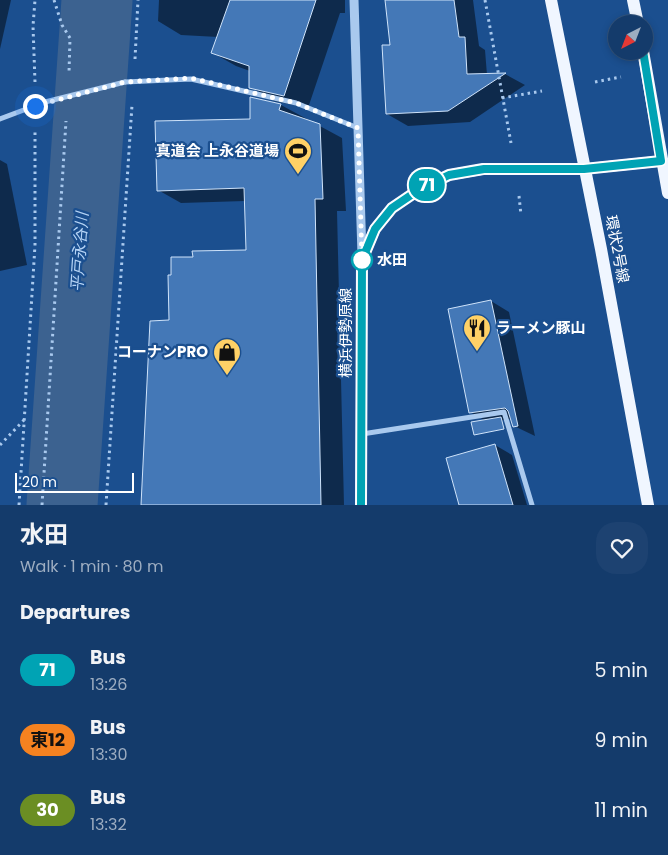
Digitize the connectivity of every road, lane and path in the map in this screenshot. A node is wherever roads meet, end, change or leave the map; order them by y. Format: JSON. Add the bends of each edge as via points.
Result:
{"nodes":[{"id":1,"x":35,"y":0,"type":"edge"},
{"id":2,"x":54,"y":0,"type":"edge"},
{"id":3,"x":138,"y":0,"type":"edge"},
{"id":4,"x":354,"y":0,"type":"edge"},
{"id":5,"x":485,"y":0,"type":"edge"},
{"id":6,"x":551,"y":0,"type":"edge"},
{"id":7,"x":633,"y":0,"type":"edge"},
{"id":8,"x":636,"y":15,"type":"edge"},
{"id":9,"x":645,"y":60,"type":"edge"},
{"id":10,"x":68,"y":77,"type":"dead end"},
{"id":11,"x":134,"y":81,"type":"junction"},
{"id":12,"x":35,"y":106,"type":"junction"},
{"id":13,"x":66,"y":116,"type":"dead end"},
{"id":14,"x":0,"y":118,"type":"edge"},
{"id":15,"x":358,"y":128,"type":"junction"},
{"id":16,"x":664,"y":161,"type":"edge"},
{"id":17,"x":516,"y":169,"type":"junction"},
{"id":18,"x":584,"y":169,"type":"junction"},
{"id":19,"x":668,"y":193,"type":"edge"},
{"id":20,"x":521,"y":215,"type":"dead end"},
{"id":21,"x":362,"y":260,"type":"junction"},
{"id":22,"x":25,"y":419,"type":"junction"},
{"id":23,"x":362,"y":434,"type":"junction"},
{"id":24,"x":0,"y":445,"type":"edge"},
{"id":25,"x":19,"y":505,"type":"edge"},
{"id":26,"x":42,"y":505,"type":"edge"},
{"id":27,"x":106,"y":505,"type":"edge"},
{"id":28,"x":361,"y":505,"type":"edge"},
{"id":29,"x":532,"y":505,"type":"edge"},
{"id":30,"x":648,"y":505,"type":"edge"}],
"edges":[{"from":1,"to":12,"type":"path"},
{"from":2,"to":10,"type":"path","via":[[70,38]]},
{"from":3,"to":11,"type":"path"},
{"from":4,"to":15,"type":"street"},
{"from":5,"to":17,"type":"path"},
{"from":6,"to":18,"type":"main road","name":"環状2号線"},
{"from":7,"to":8,"type":"main road"},
{"from":9,"to":16,"type":"main road"},
{"from":11,"to":12,"type":"street","bridge":true},
{"from":11,"to":15,"type":"street","via":[[191,78],[296,103]]},
{"from":11,"to":27,"type":"path"},
{"from":12,"to":14,"type":"street"},
{"from":12,"to":22,"type":"path","via":[[35,245]]},
{"from":13,"to":26,"type":"path"},
{"from":15,"to":21,"type":"street"},
{"from":16,"to":18,"type":"main road","name":"横浜伊勢原線"},
{"from":16,"to":19,"type":"main road"},
{"from":17,"to":18,"type":"main road","name":"横浜伊勢原線"},
{"from":17,"to":20,"type":"path"},
{"from":17,"to":21,"type":"main road","name":"横浜伊勢原線","via":[[484,169],[449,175],[420,189],[392,208],[375,229]]},
{"from":18,"to":30,"type":"main road","name":"環状2号線"},
{"from":21,"to":23,"type":"main road","name":"横浜伊勢原線"},
{"from":22,"to":24,"type":"path"},
{"from":22,"to":25,"type":"path"},
{"from":23,"to":28,"type":"main road","name":"横浜伊勢原線"},
{"from":23,"to":29,"type":"street","via":[[504,412]]}]}
